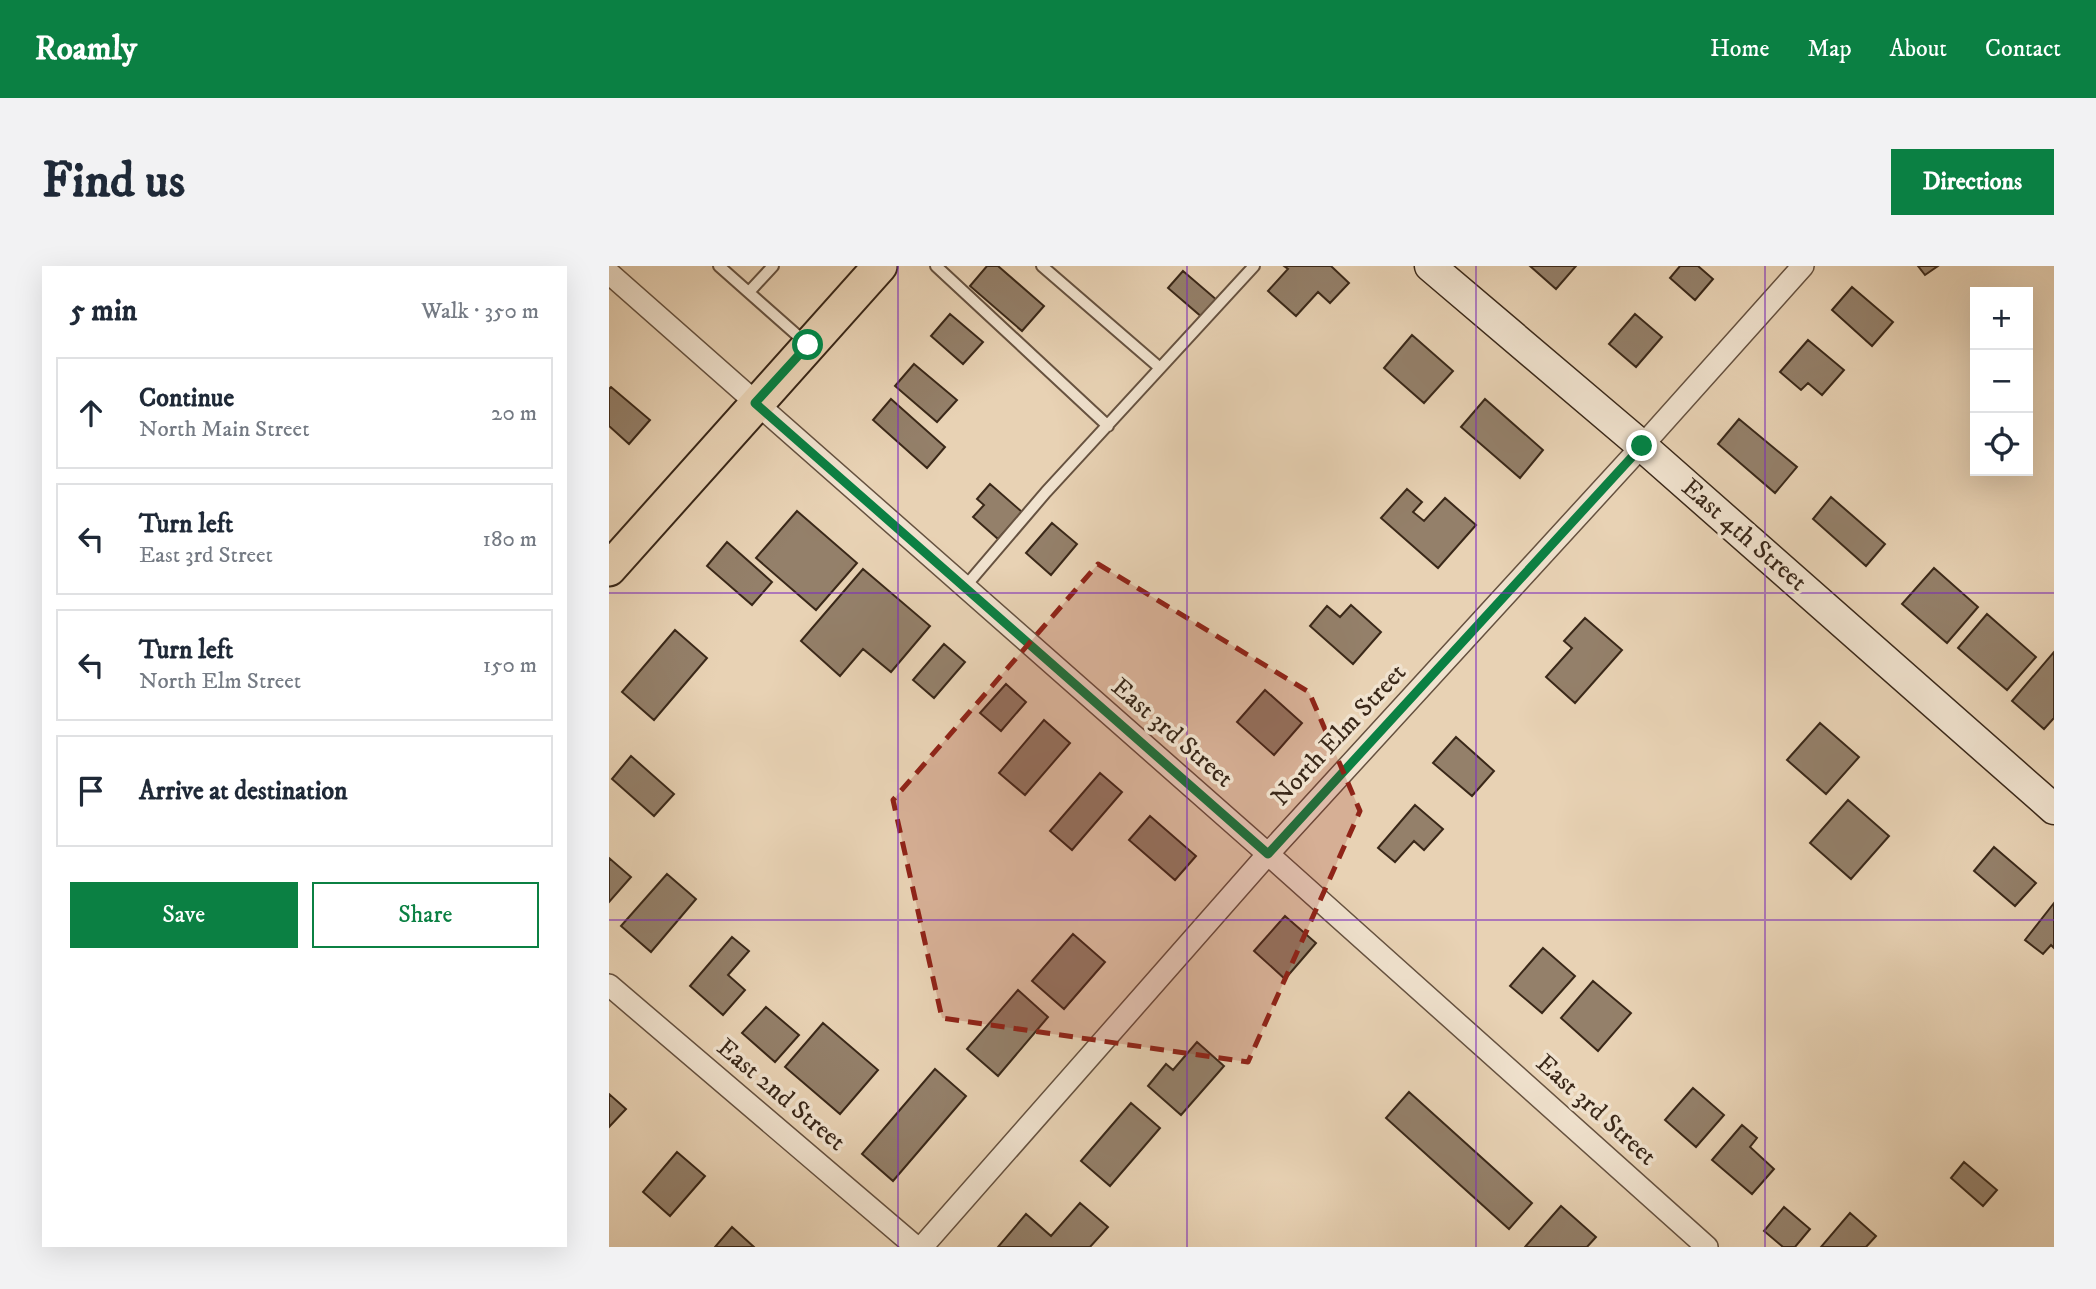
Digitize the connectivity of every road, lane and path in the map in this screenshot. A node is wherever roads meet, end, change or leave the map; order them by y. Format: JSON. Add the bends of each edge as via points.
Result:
{"nodes":[{"id":1,"x":719,"y":266,"type":"edge"},
{"id":2,"x":773,"y":266,"type":"edge"},
{"id":3,"x":936,"y":266,"type":"edge"},
{"id":4,"x":1042,"y":266,"type":"edge"},
{"id":5,"x":1254,"y":266,"type":"edge"},
{"id":6,"x":1430,"y":266,"type":"edge"},
{"id":7,"x":1803,"y":266,"type":"edge"},
{"id":8,"x":878,"y":267,"type":"edge"},
{"id":9,"x":609,"y":273,"type":"edge"},
{"id":10,"x":749,"y":292,"type":"junction"},
{"id":11,"x":808,"y":345,"type":"junction"},
{"id":12,"x":1160,"y":368,"type":"junction"},
{"id":13,"x":755,"y":403,"type":"junction"},
{"id":14,"x":1108,"y":426,"type":"junction"},
{"id":15,"x":1642,"y":446,"type":"junction"},
{"id":16,"x":609,"y":569,"type":"edge"},
{"id":17,"x":964,"y":587,"type":"junction"},
{"id":18,"x":2052,"y":803,"type":"edge"},
{"id":19,"x":1268,"y":854,"type":"junction"},
{"id":20,"x":609,"y":985,"type":"edge"},
{"id":21,"x":916,"y":1247,"type":"edge"},
{"id":22,"x":922,"y":1247,"type":"edge"},
{"id":23,"x":1707,"y":1247,"type":"edge"}],
"edges":[{"from":1,"to":10,"type":"lane"},
{"from":2,"to":10,"type":"lane"},
{"from":3,"to":14,"type":"lane"},
{"from":4,"to":12,"type":"lane"},
{"from":5,"to":12,"type":"lane"},
{"from":6,"to":15,"type":"street","name":"East 4th Street"},
{"from":7,"to":15,"type":"street","name":"North Elm Street"},
{"from":8,"to":11,"type":"main road"},
{"from":9,"to":13,"type":"street","name":"East 3rd Street"},
{"from":10,"to":11,"type":"lane"},
{"from":11,"to":13,"type":"main road"},
{"from":12,"to":14,"type":"lane"},
{"from":13,"to":16,"type":"main road"},
{"from":13,"to":17,"type":"street","name":"East 3rd Street"},
{"from":14,"to":17,"type":"lane"},
{"from":15,"to":18,"type":"street","name":"East 4th Street"},
{"from":15,"to":19,"type":"street","name":"North Elm Street"},
{"from":17,"to":19,"type":"street","name":"East 3rd Street"},
{"from":19,"to":22,"type":"street","name":"North Elm Street"},
{"from":19,"to":23,"type":"street","name":"East 3rd Street"},
{"from":20,"to":21,"type":"street","name":"East 2nd Street"}]}
